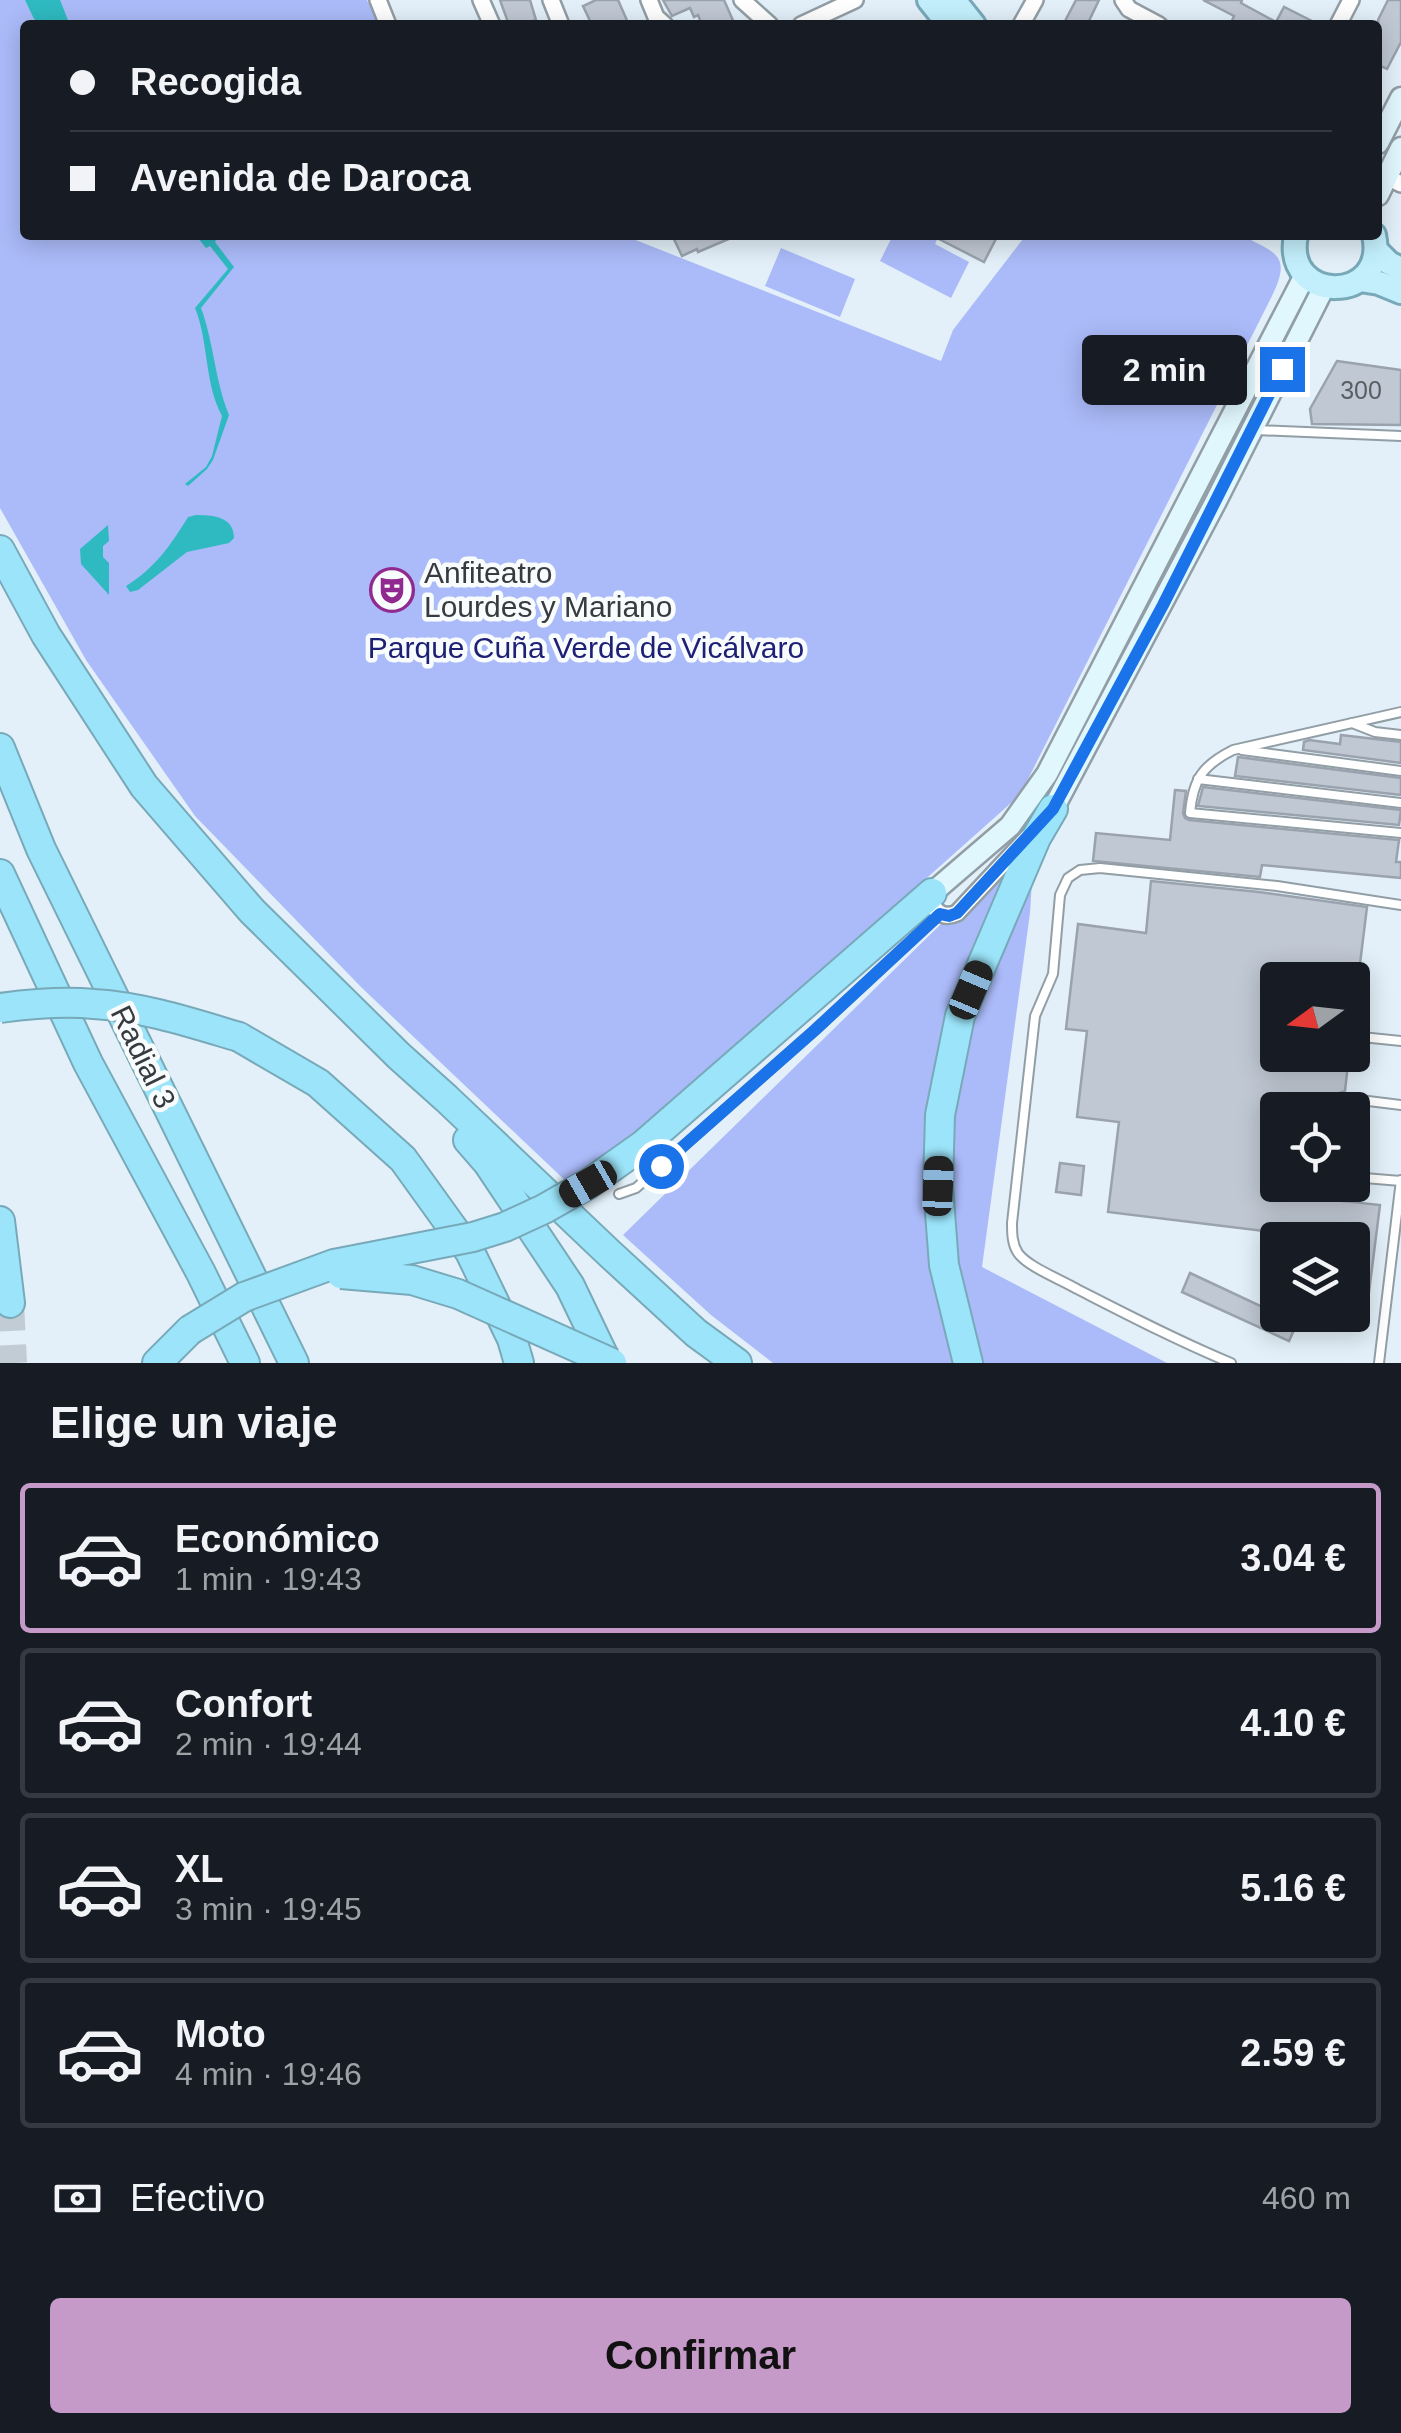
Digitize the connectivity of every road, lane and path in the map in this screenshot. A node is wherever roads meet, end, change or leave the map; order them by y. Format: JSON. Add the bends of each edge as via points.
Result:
{"nodes":[{"id":1,"x":742,"y":0,"type":"edge"},
{"id":2,"x":855,"y":0,"type":"edge"},
{"id":3,"x":929,"y":0,"type":"edge"},
{"id":4,"x":954,"y":0,"type":"edge"},
{"id":5,"x":1124,"y":0,"type":"edge"},
{"id":6,"x":824,"y":6,"type":"edge"},
{"id":7,"x":764,"y":20,"type":"edge"},
{"id":8,"x":945,"y":20,"type":"edge"},
{"id":9,"x":970,"y":20,"type":"edge"},
{"id":10,"x":1149,"y":20,"type":"edge"},
{"id":11,"x":1401,"y":98,"type":"edge"},
{"id":12,"x":1382,"y":135,"type":"edge"},
{"id":13,"x":1401,"y":148,"type":"edge"},
{"id":14,"x":1382,"y":187,"type":"edge"},
{"id":15,"x":1296,"y":240,"type":"edge"},
{"id":16,"x":1375,"y":242,"type":"edge"},
{"id":17,"x":1401,"y":269,"type":"edge"},
{"id":18,"x":1360,"y":280,"type":"junction"},
{"id":19,"x":1315,"y":281,"type":"junction"},
{"id":20,"x":1401,"y":292,"type":"edge"},
{"id":21,"x":1252,"y":430,"type":"junction"},
{"id":22,"x":1401,"y":436,"type":"edge"},
{"id":23,"x":0,"y":550,"type":"edge"},
{"id":24,"x":1401,"y":712,"type":"edge"},
{"id":25,"x":1352,"y":723,"type":"junction"},
{"id":26,"x":1401,"y":736,"type":"edge"},
{"id":27,"x":0,"y":748,"type":"edge"},
{"id":28,"x":1237,"y":749,"type":"junction"},
{"id":29,"x":1401,"y":771,"type":"edge"},
{"id":30,"x":1198,"y":779,"type":"junction"},
{"id":31,"x":1401,"y":803,"type":"edge"},
{"id":32,"x":1053,"y":809,"type":"junction"},
{"id":33,"x":1401,"y":833,"type":"edge"},
{"id":34,"x":0,"y":874,"type":"edge"},
{"id":35,"x":936,"y":904,"type":"junction"},
{"id":36,"x":1401,"y":904,"type":"edge"},
{"id":37,"x":0,"y":1008,"type":"edge"},
{"id":38,"x":1370,"y":1037,"type":"edge"},
{"id":39,"x":1401,"y":1040,"type":"edge"},
{"id":40,"x":399,"y":1056,"type":"junction"},
{"id":41,"x":1370,"y":1101,"type":"edge"},
{"id":42,"x":1401,"y":1104,"type":"edge"},
{"id":43,"x":1370,"y":1179,"type":"edge"},
{"id":44,"x":1401,"y":1180,"type":"edge"},
{"id":45,"x":619,"y":1194,"type":"dead end"},
{"id":46,"x":0,"y":1221,"type":"edge"},
{"id":47,"x":292,"y":1279,"type":"junction"},
{"id":48,"x":10,"y":1303,"type":"dead end"},
{"id":49,"x":156,"y":1363,"type":"edge"},
{"id":50,"x":245,"y":1363,"type":"edge"},
{"id":51,"x":294,"y":1363,"type":"edge"},
{"id":52,"x":519,"y":1363,"type":"edge"},
{"id":53,"x":609,"y":1363,"type":"edge"},
{"id":54,"x":737,"y":1363,"type":"edge"},
{"id":55,"x":968,"y":1363,"type":"edge"},
{"id":56,"x":1231,"y":1363,"type":"edge"},
{"id":57,"x":1379,"y":1363,"type":"edge"}],
"edges":[{"from":1,"to":7,"type":"street"},
{"from":2,"to":6,"type":"street"},
{"from":3,"to":8,"type":"main road"},
{"from":4,"to":9,"type":"main road"},
{"from":5,"to":10,"type":"street"},
{"from":11,"to":12,"type":"main road"},
{"from":13,"to":14,"type":"main road"},
{"from":15,"to":19,"type":"main road","via":[[1295,256]]},
{"from":16,"to":17,"type":"main road"},
{"from":16,"to":18,"type":"main road"},
{"from":18,"to":19,"type":"main road","via":[[1337,288]]},
{"from":18,"to":20,"type":"main road"},
{"from":19,"to":21,"type":"main road"},
{"from":19,"to":35,"type":"main road","via":[[1047,774],[1010,826]]},
{"from":21,"to":22,"type":"lane"},
{"from":21,"to":32,"type":"main road"},
{"from":23,"to":40,"type":"highway","via":[[46,635],[144,786],[252,912]]},
{"from":24,"to":25,"type":"lane"},
{"from":25,"to":26,"type":"lane"},
{"from":25,"to":28,"type":"lane"},
{"from":27,"to":51,"type":"highway","name":"Radial 3","via":[[49,866]]},
{"from":28,"to":29,"type":"lane"},
{"from":28,"to":30,"type":"lane"},
{"from":30,"to":31,"type":"lane"},
{"from":30,"to":33,"type":"lane","via":[[1190,813]]},
{"from":32,"to":35,"type":"street","via":[[957,913],[949,916]]},
{"from":32,"to":55,"type":"highway","via":[[960,1016],[940,1115],[944,1264]]},
{"from":34,"to":50,"type":"highway","name":"Radial 3","via":[[88,1063]]},
{"from":35,"to":45,"type":"lane","via":[[815,1030],[636,1188]]},
{"from":35,"to":47,"type":"highway","bridge":true,"via":[[588,1184],[474,1237],[334,1264]]},
{"from":36,"to":56,"type":"lane","via":[[1100,868],[1068,878],[1060,895],[1052,974],[1033,1034],[1013,1239],[1028,1262]]},
{"from":37,"to":52,"type":"highway","bridge":true,"via":[[94,1004],[167,1015],[239,1037],[318,1083],[404,1159],[470,1252]]},
{"from":38,"to":39,"type":"lane"},
{"from":40,"to":53,"type":"highway","via":[[488,1164],[570,1286]]},
{"from":40,"to":54,"type":"highway","via":[[596,1242]]},
{"from":41,"to":42,"type":"lane"},
{"from":43,"to":44,"type":"lane"},
{"from":44,"to":57,"type":"lane"},
{"from":46,"to":48,"type":"highway"},
{"from":47,"to":49,"type":"highway","bridge":true,"via":[[244,1296],[190,1330]]},
{"from":47,"to":53,"type":"highway","bridge":true,"via":[[334,1273],[412,1280]]}]}
